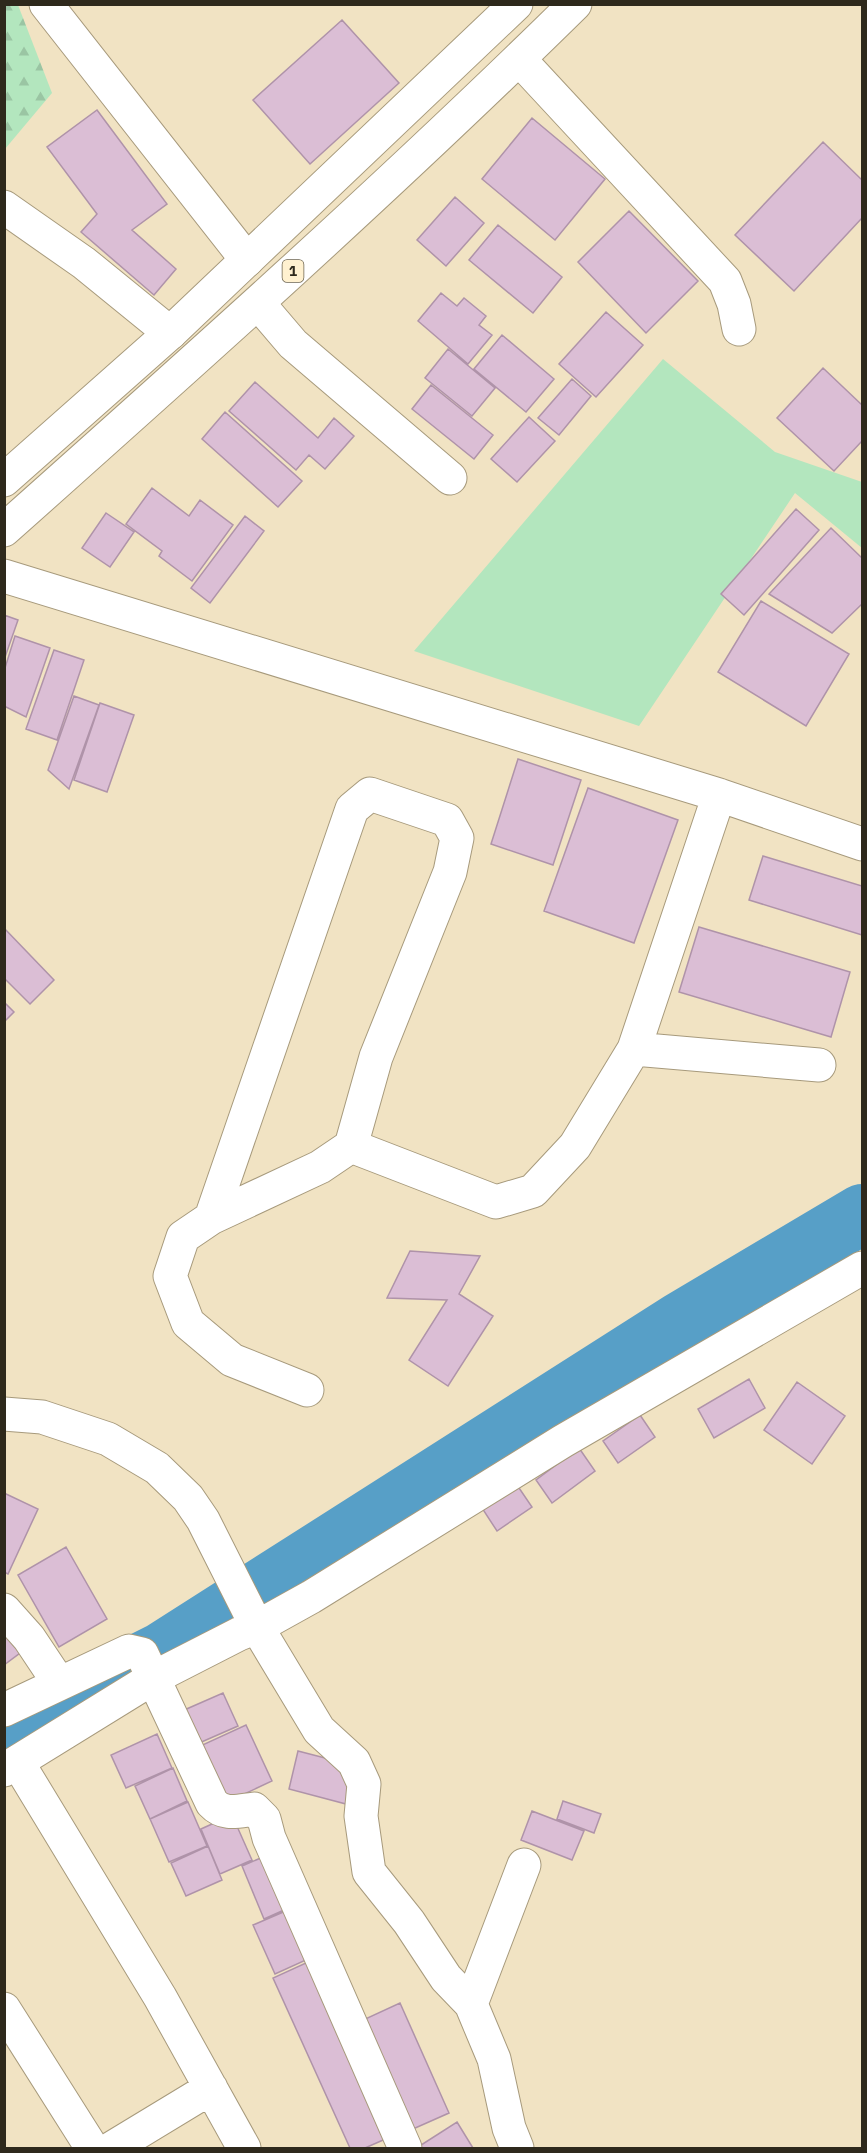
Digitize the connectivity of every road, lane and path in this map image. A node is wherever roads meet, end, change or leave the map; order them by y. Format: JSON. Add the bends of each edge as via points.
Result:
{"nodes":[{"id":1,"x":46,"y":4,"type":"edge"},
{"id":2,"x":516,"y":4,"type":"edge"},
{"id":3,"x":575,"y":4,"type":"edge"},
{"id":4,"x":519,"y":59,"type":"junction"},
{"id":5,"x":4,"y":207,"type":"edge"},
{"id":6,"x":247,"y":260,"type":"junction"},
{"id":7,"x":258,"y":303,"type":"junction"},
{"id":8,"x":739,"y":329,"type":"dead end"},
{"id":9,"x":170,"y":333,"type":"junction"},
{"id":10,"x":450,"y":478,"type":"dead end"},
{"id":11,"x":4,"y":480,"type":"edge"},
{"id":12,"x":4,"y":530,"type":"edge"},
{"id":13,"x":4,"y":576,"type":"edge"},
{"id":14,"x":719,"y":795,"type":"junction"},
{"id":15,"x":862,"y":844,"type":"edge"},
{"id":16,"x":634,"y":1049,"type":"junction"},
{"id":17,"x":819,"y":1065,"type":"dead end"},
{"id":18,"x":351,"y":1146,"type":"junction"},
{"id":19,"x":211,"y":1218,"type":"junction"},
{"id":20,"x":862,"y":1268,"type":"edge"},
{"id":21,"x":307,"y":1390,"type":"dead end"},
{"id":22,"x":4,"y":1414,"type":"edge"},
{"id":23,"x":4,"y":1610,"type":"edge"},
{"id":24,"x":248,"y":1624,"type":"junction"},
{"id":25,"x":153,"y":1669,"type":"junction"},
{"id":26,"x":55,"y":1678,"type":"junction"},
{"id":27,"x":4,"y":1710,"type":"edge"},
{"id":28,"x":11,"y":1766,"type":"edge"},
{"id":29,"x":524,"y":1865,"type":"dead end"},
{"id":30,"x":471,"y":2004,"type":"junction"},
{"id":31,"x":4,"y":2009,"type":"edge"},
{"id":32,"x":211,"y":2088,"type":"junction"},
{"id":33,"x":92,"y":2148,"type":"edge"},
{"id":34,"x":112,"y":2148,"type":"edge"},
{"id":35,"x":244,"y":2148,"type":"edge"},
{"id":36,"x":405,"y":2148,"type":"edge"},
{"id":37,"x":517,"y":2148,"type":"edge"}],
"edges":[{"from":1,"to":6,"type":"main road"},
{"from":2,"to":6,"type":"main road"},
{"from":3,"to":4,"type":"main road","number":"1"},
{"from":4,"to":7,"type":"main road","number":"1"},
{"from":4,"to":8,"type":"main road","via":[[725,281]]},
{"from":5,"to":9,"type":"main road","via":[[84,263]]},
{"from":6,"to":9,"type":"main road"},
{"from":7,"to":10,"type":"main road","via":[[293,344]]},
{"from":7,"to":12,"type":"main road","number":"1"},
{"from":9,"to":11,"type":"main road"},
{"from":13,"to":14,"type":"main road"},
{"from":14,"to":15,"type":"main road"},
{"from":14,"to":16,"type":"main road"},
{"from":16,"to":17,"type":"main road"},
{"from":16,"to":18,"type":"main road","via":[[575,1146],[533,1191],[496,1202]]},
{"from":18,"to":19,"type":"main road","via":[[320,1167]]},
{"from":18,"to":19,"type":"main road","via":[[376,1057],[450,872],[457,838],[447,820],[370,794],[352,809]]},
{"from":19,"to":21,"type":"main road","via":[[183,1237],[170,1276],[188,1323],[232,1360]]},
{"from":20,"to":24,"type":"main road","via":[[563,1441],[321,1591]]},
{"from":22,"to":24,"type":"main road","via":[[42,1417],[108,1438],[157,1467],[203,1520]]},
{"from":23,"to":26,"type":"main road","via":[[29,1638]]},
{"from":24,"to":25,"type":"main road"},
{"from":24,"to":30,"type":"main road","via":[[319,1730],[354,1762],[364,1784],[361,1816],[369,1872],[446,1978]]},
{"from":25,"to":26,"type":"main road","via":[[129,1651]]},
{"from":25,"to":28,"type":"main road"},
{"from":25,"to":36,"type":"main road","via":[[212,1803],[219,1810],[254,1809],[264,1819]]},
{"from":26,"to":27,"type":"main road"},
{"from":28,"to":32,"type":"main road","via":[[160,1998]]},
{"from":29,"to":30,"type":"main road"},
{"from":30,"to":37,"type":"main road","via":[[494,2059]]},
{"from":31,"to":33,"type":"main road"},
{"from":32,"to":34,"type":"main road"},
{"from":32,"to":35,"type":"main road"}]}
